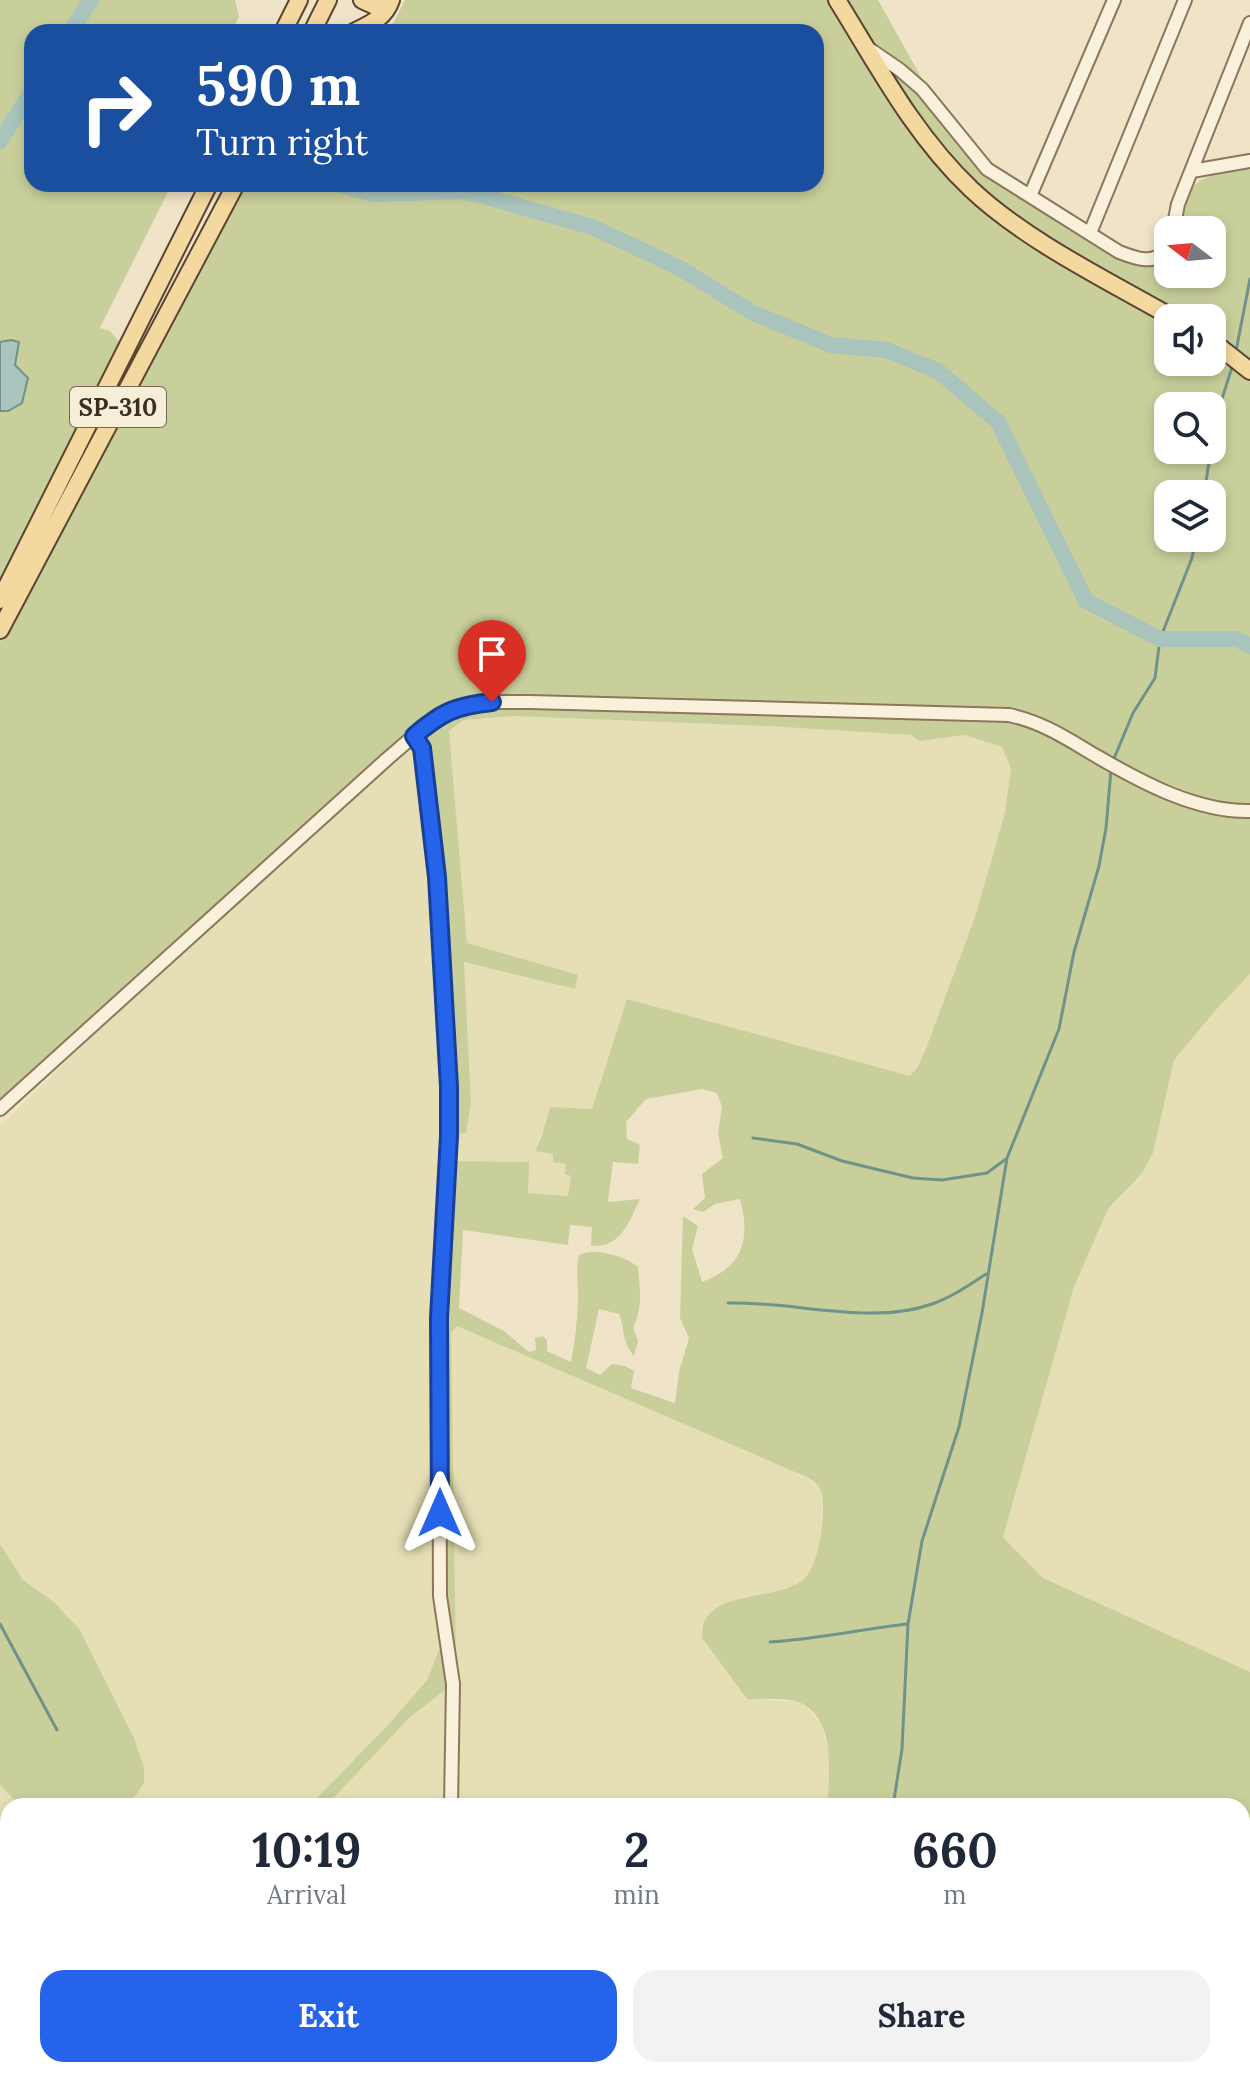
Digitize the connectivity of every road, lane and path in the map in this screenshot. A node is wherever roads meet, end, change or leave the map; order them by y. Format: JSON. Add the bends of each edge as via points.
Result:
{"nodes":[{"id":1,"x":283,"y":0,"type":"edge"},
{"id":2,"x":299,"y":0,"type":"edge"},
{"id":3,"x":328,"y":0,"type":"edge"},
{"id":4,"x":362,"y":0,"type":"edge"},
{"id":5,"x":390,"y":0,"type":"edge"},
{"id":6,"x":837,"y":0,"type":"edge"},
{"id":7,"x":1114,"y":0,"type":"edge"},
{"id":8,"x":1185,"y":0,"type":"edge"},
{"id":9,"x":1250,"y":23,"type":"edge"},
{"id":10,"x":281,"y":24,"type":"edge"},
{"id":11,"x":285,"y":24,"type":"edge"},
{"id":12,"x":316,"y":24,"type":"edge"},
{"id":13,"x":368,"y":24,"type":"edge"},
{"id":14,"x":866,"y":47,"type":"junction"},
{"id":15,"x":1250,"y":161,"type":"edge"},
{"id":16,"x":1192,"y":171,"type":"junction"},
{"id":17,"x":205,"y":192,"type":"edge"},
{"id":18,"x":232,"y":192,"type":"edge"},
{"id":19,"x":1030,"y":196,"type":"junction"},
{"id":20,"x":1176,"y":216,"type":"edge"},
{"id":21,"x":1090,"y":233,"type":"junction"},
{"id":22,"x":1154,"y":260,"type":"edge"},
{"id":23,"x":1154,"y":307,"type":"edge"},
{"id":24,"x":1226,"y":352,"type":"edge"},
{"id":25,"x":1250,"y":371,"type":"edge"},
{"id":26,"x":0,"y":600,"type":"edge"},
{"id":27,"x":0,"y":630,"type":"edge"},
{"id":28,"x":414,"y":736,"type":"junction"},
{"id":29,"x":1250,"y":811,"type":"edge"},
{"id":30,"x":0,"y":1109,"type":"edge"},
{"id":31,"x":451,"y":1798,"type":"edge"}],
"edges":[{"from":1,"to":10,"type":"main road"},
{"from":2,"to":11,"type":"main road"},
{"from":3,"to":12,"type":"main road"},
{"from":4,"to":5,"type":"main road","via":[[375,6]]},
{"from":5,"to":13,"type":"main road","via":[[383,16]]},
{"from":6,"to":14,"type":"main road"},
{"from":7,"to":19,"type":"street"},
{"from":8,"to":21,"type":"street"},
{"from":9,"to":16,"type":"street"},
{"from":14,"to":19,"type":"street","via":[[922,89],[987,169]]},
{"from":14,"to":23,"type":"main road","via":[[901,107],[972,190],[1022,230]]},
{"from":15,"to":16,"type":"street"},
{"from":16,"to":20,"type":"street"},
{"from":17,"to":26,"type":"main road","number":"SP-310"},
{"from":18,"to":27,"type":"main road","number":"SP-310"},
{"from":19,"to":21,"type":"street"},
{"from":21,"to":22,"type":"street","via":[[1119,252]]},
{"from":24,"to":25,"type":"main road"},
{"from":28,"to":29,"type":"street","via":[[449,710],[492,702],[1009,715],[1045,726],[1168,793]]},
{"from":28,"to":30,"type":"street"},
{"from":28,"to":31,"type":"street","via":[[422,748],[437,877],[449,1087],[439,1318],[440,1596],[453,1684]]}]}
